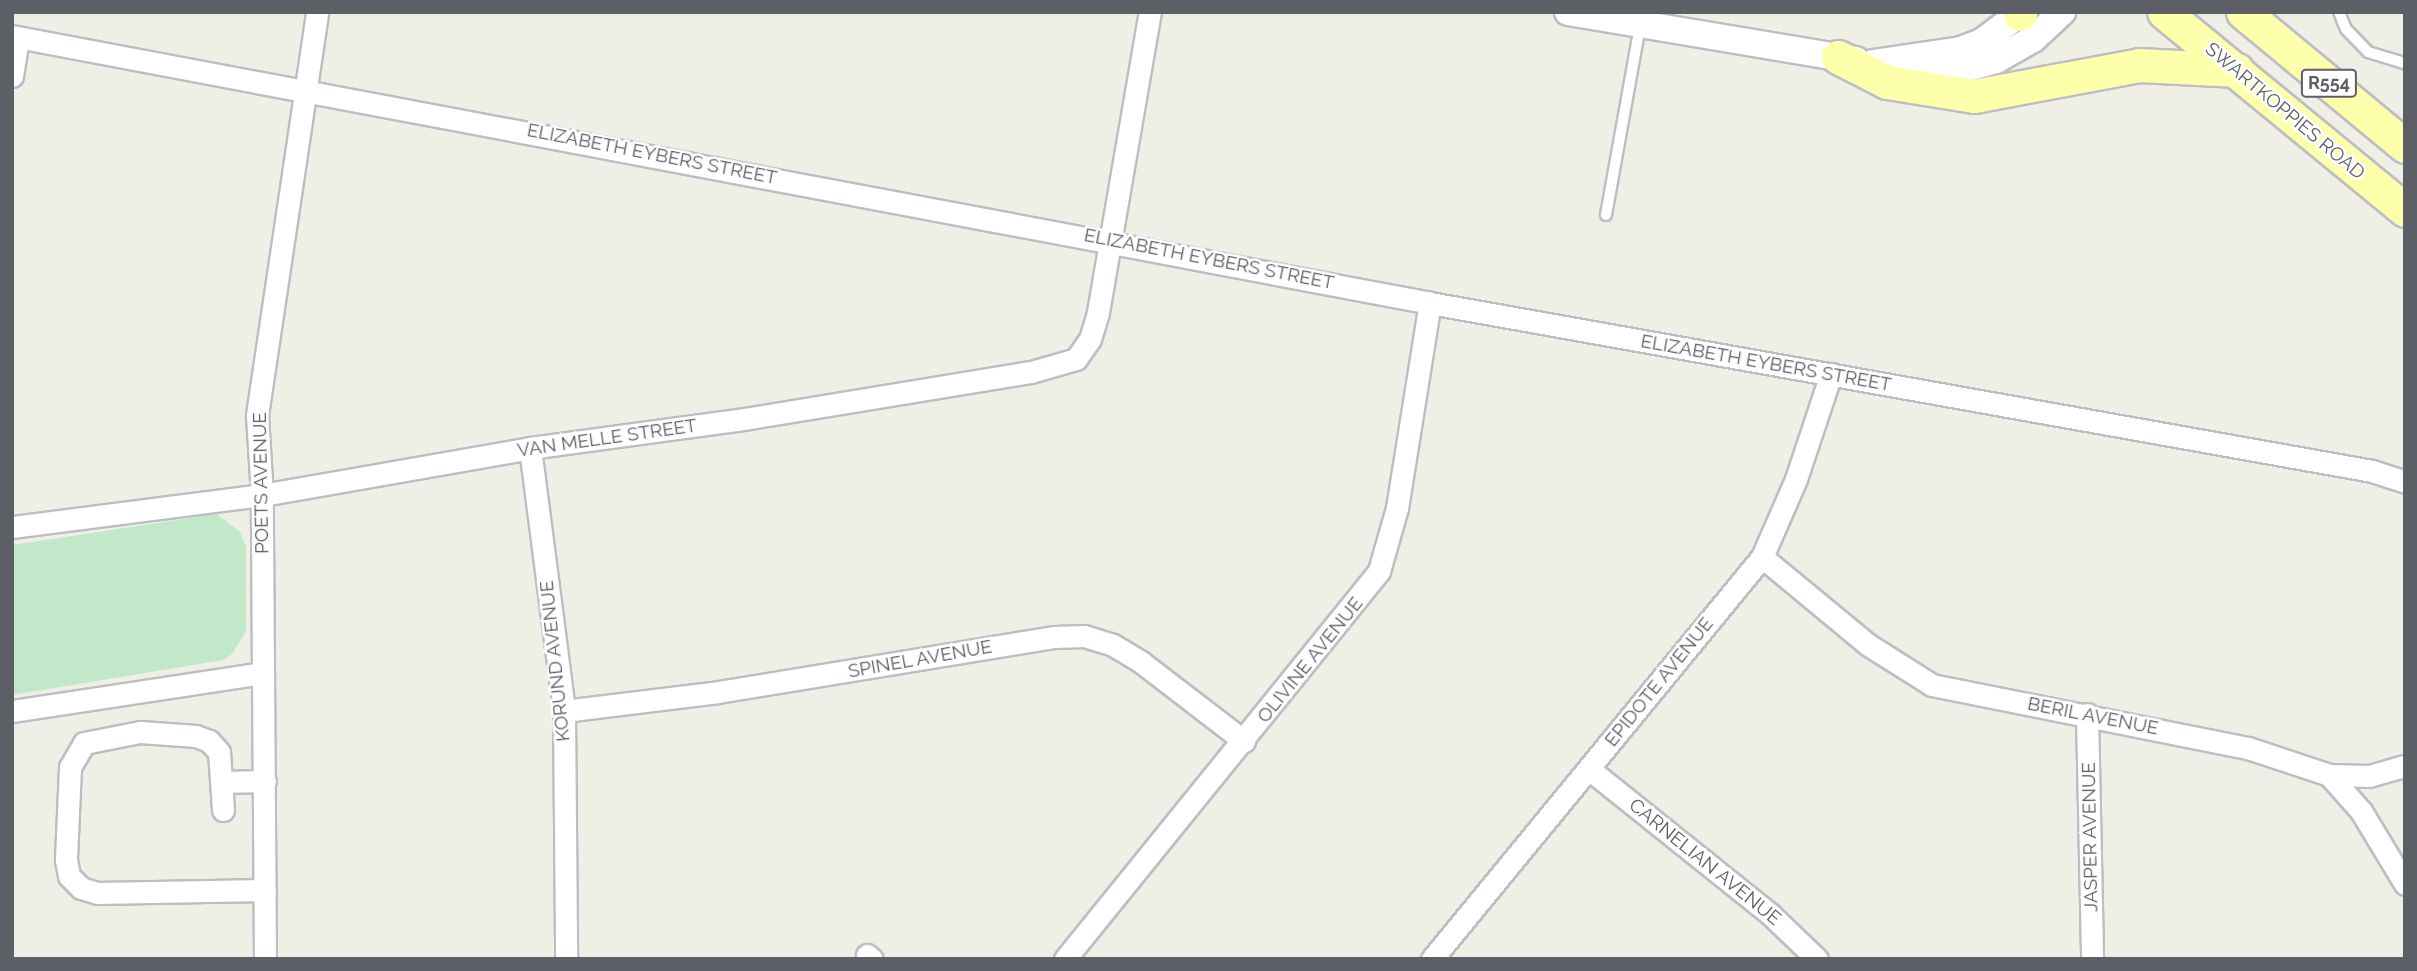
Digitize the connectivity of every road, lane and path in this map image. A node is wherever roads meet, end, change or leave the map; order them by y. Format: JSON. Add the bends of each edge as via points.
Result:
{"nodes":[{"id":1,"x":317,"y":12,"type":"edge"},
{"id":2,"x":1150,"y":12,"type":"edge"},
{"id":3,"x":1568,"y":12,"type":"edge"},
{"id":4,"x":2062,"y":12,"type":"edge"},
{"id":5,"x":2165,"y":12,"type":"edge"},
{"id":6,"x":2339,"y":12,"type":"edge"},
{"id":7,"x":2021,"y":13,"type":"edge"},
{"id":8,"x":2249,"y":15,"type":"edge"},
{"id":9,"x":1640,"y":26,"type":"junction"},
{"id":10,"x":15,"y":37,"type":"edge"},
{"id":11,"x":1838,"y":57,"type":"junction"},
{"id":12,"x":1873,"y":63,"type":"junction"},
{"id":13,"x":2405,"y":63,"type":"edge"},
{"id":14,"x":2238,"y":70,"type":"junction"},
{"id":15,"x":12,"y":76,"type":"edge"},
{"id":16,"x":305,"y":89,"type":"junction"},
{"id":17,"x":2405,"y":146,"type":"edge"},
{"id":18,"x":2405,"y":211,"type":"edge"},
{"id":19,"x":1606,"y":215,"type":"dead end"},
{"id":20,"x":1110,"y":240,"type":"junction"},
{"id":21,"x":1430,"y":303,"type":"junction"},
{"id":22,"x":1831,"y":373,"type":"junction"},
{"id":23,"x":530,"y":448,"type":"junction"},
{"id":24,"x":2405,"y":482,"type":"edge"},
{"id":25,"x":262,"y":495,"type":"junction"},
{"id":26,"x":12,"y":527,"type":"edge"},
{"id":27,"x":1762,"y":557,"type":"junction"},
{"id":28,"x":262,"y":673,"type":"junction"},
{"id":29,"x":564,"y":710,"type":"junction"},
{"id":30,"x":12,"y":711,"type":"edge"},
{"id":31,"x":2087,"y":714,"type":"junction"},
{"id":32,"x":1244,"y":741,"type":"junction"},
{"id":33,"x":2405,"y":766,"type":"edge"},
{"id":34,"x":1589,"y":769,"type":"junction"},
{"id":35,"x":2329,"y":775,"type":"junction"},
{"id":36,"x":265,"y":781,"type":"junction"},
{"id":37,"x":222,"y":782,"type":"junction"},
{"id":38,"x":223,"y":810,"type":"dead end"},
{"id":39,"x":2405,"y":884,"type":"edge"},
{"id":40,"x":265,"y":890,"type":"junction"},
{"id":41,"x":265,"y":959,"type":"edge"},
{"id":42,"x":566,"y":959,"type":"edge"},
{"id":43,"x":1065,"y":959,"type":"edge"},
{"id":44,"x":1432,"y":959,"type":"edge"},
{"id":45,"x":1817,"y":959,"type":"edge"},
{"id":46,"x":2092,"y":959,"type":"edge"}],
"edges":[{"from":1,"to":16,"type":"street","name":"POETS AVENUE"},
{"from":2,"to":20,"type":"street","name":"VAN MELLE STREET"},
{"from":3,"to":9,"type":"street"},
{"from":4,"to":12,"type":"street","via":[[2015,50],[1963,70],[1919,74]]},
{"from":5,"to":14,"type":"main road","name":"SWARTKOPPIES ROAD","number":"R554"},
{"from":6,"to":13,"type":"lane","via":[[2346,29],[2368,52]]},
{"from":7,"to":12,"type":"street","via":[[1982,43]]},
{"from":8,"to":17,"type":"main road","number":"R554"},
{"from":9,"to":11,"type":"street"},
{"from":9,"to":19,"type":"lane"},
{"from":10,"to":15,"type":"street"},
{"from":10,"to":16,"type":"street","name":"ELIZABETH EYBERS STREET"},
{"from":11,"to":12,"type":"street"},
{"from":11,"to":14,"type":"main road","via":[[1888,82],[1974,96],[2139,65]]},
{"from":14,"to":18,"type":"main road","name":"SWARTKOPPIES ROAD","number":"R554"},
{"from":16,"to":20,"type":"street","name":"ELIZABETH EYBERS STREET"},
{"from":16,"to":25,"type":"street","name":"POETS AVENUE","via":[[257,415]]},
{"from":20,"to":21,"type":"street","name":"ELIZABETH EYBERS STREET"},
{"from":20,"to":23,"type":"street","name":"VAN MELLE STREET","via":[[1096,325],[1084,351],[1066,363],[744,419]]},
{"from":21,"to":22,"type":"street","name":"ELIZABETH EYBERS STREET"},
{"from":21,"to":32,"type":"street","name":"OLIVINE AVENUE","via":[[1397,508],[1382,564],[1356,605]]},
{"from":22,"to":24,"type":"street","name":"ELIZABETH EYBERS STREET","via":[[2372,471]]},
{"from":22,"to":27,"type":"street","name":"EPIDOTE AVENUE","via":[[1796,479]]},
{"from":23,"to":25,"type":"street","name":"VAN MELLE STREET"},
{"from":23,"to":29,"type":"street","name":"KORUND AVENUE"},
{"from":25,"to":26,"type":"street","name":"VAN MELLE STREET"},
{"from":25,"to":28,"type":"street","name":"POETS AVENUE"},
{"from":27,"to":31,"type":"street","name":"BERIL AVENUE","via":[[1913,676],[1950,690]]},
{"from":27,"to":34,"type":"street","name":"EPIDOTE AVENUE"},
{"from":28,"to":30,"type":"street"},
{"from":28,"to":36,"type":"street","name":"POETS AVENUE"},
{"from":29,"to":32,"type":"street","name":"SPINEL AVENUE","via":[[718,692],[1055,636],[1084,636],[1127,653]]},
{"from":29,"to":42,"type":"street","name":"KORUND AVENUE"},
{"from":31,"to":35,"type":"street","name":"BERIL AVENUE","via":[[2248,748]]},
{"from":31,"to":46,"type":"street","name":"JASPER AVENUE"},
{"from":32,"to":43,"type":"street","name":"OLIVINE AVENUE"},
{"from":33,"to":35,"type":"street","via":[[2369,776]]},
{"from":34,"to":44,"type":"street","name":"EPIDOTE AVENUE"},
{"from":34,"to":45,"type":"street","name":"CARNELIAN AVENUE","via":[[1770,914]]},
{"from":35,"to":39,"type":"street","name":"BERIL AVENUE","via":[[2361,811]]},
{"from":36,"to":37,"type":"street"},
{"from":36,"to":40,"type":"street","name":"POETS AVENUE"},
{"from":37,"to":38,"type":"street"},
{"from":37,"to":40,"type":"street","via":[[219,752],[196,736],[140,732],[84,743],[74,753],[70,767],[69,876],[81,888],[97,893]]},
{"from":40,"to":41,"type":"street","name":"POETS AVENUE"}]}
